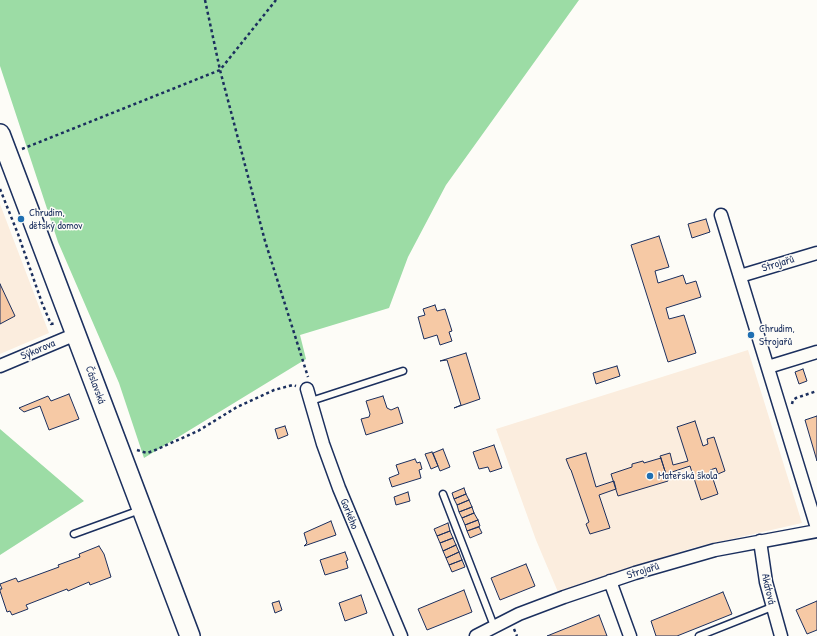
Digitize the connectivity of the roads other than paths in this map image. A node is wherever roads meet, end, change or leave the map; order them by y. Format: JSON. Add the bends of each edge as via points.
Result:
{"nodes":[{"id":1,"x":0,"y":134,"type":"edge"},
{"id":2,"x":721,"y":215,"type":"dead end"},
{"id":3,"x":817,"y":253,"type":"edge"},
{"id":4,"x":740,"y":276,"type":"junction"},
{"id":5,"x":73,"y":326,"type":"junction"},
{"id":6,"x":817,"y":352,"type":"edge"},
{"id":7,"x":0,"y":366,"type":"edge"},
{"id":8,"x":768,"y":367,"type":"junction"},
{"id":9,"x":403,"y":371,"type":"dead end"},
{"id":10,"x":307,"y":389,"type":"road end"},
{"id":11,"x":311,"y":401,"type":"junction"},
{"id":12,"x":443,"y":494,"type":"dead end"},
{"id":13,"x":142,"y":509,"type":"junction"},
{"id":14,"x":817,"y":529,"type":"edge"},
{"id":15,"x":74,"y":534,"type":"dead end"},
{"id":16,"x":760,"y":540,"type":"junction"},
{"id":17,"x":610,"y":582,"type":"junction"},
{"id":18,"x":772,"y":607,"type":"junction"},
{"id":19,"x":494,"y":626,"type":"junction"},
{"id":20,"x":190,"y":636,"type":"edge"},
{"id":21,"x":401,"y":636,"type":"edge"},
{"id":22,"x":476,"y":636,"type":"edge"},
{"id":23,"x":630,"y":636,"type":"edge"},
{"id":24,"x":699,"y":636,"type":"edge"},
{"id":25,"x":781,"y":636,"type":"edge"}],
"edges":[{"from":1,"to":5,"type":"main road","name":"Čáslavská"},
{"from":2,"to":4,"type":"street","name":"Strojařů"},
{"from":3,"to":4,"type":"street","name":"Strojařů"},
{"from":4,"to":8,"type":"street","name":"Strojařů"},
{"from":5,"to":7,"type":"street","name":"Sýkorova"},
{"from":5,"to":13,"type":"main road","name":"Čáslavská"},
{"from":6,"to":8,"type":"street"},
{"from":8,"to":14,"type":"street","name":"Strojařů"},
{"from":9,"to":11,"type":"lane"},
{"from":10,"to":11,"type":"street","name":"Gorkého"},
{"from":11,"to":21,"type":"street","name":"Gorkého","via":[[336,481]]},
{"from":12,"to":19,"type":"lane"},
{"from":13,"to":15,"type":"lane"},
{"from":13,"to":20,"type":"main road","name":"Čáslavská"},
{"from":14,"to":16,"type":"street","name":"Strojařů"},
{"from":16,"to":17,"type":"street","name":"Strojařů","via":[[715,550]]},
{"from":16,"to":18,"type":"street","name":"Akátová"},
{"from":17,"to":19,"type":"street","name":"Strojařů","via":[[532,609]]},
{"from":17,"to":23,"type":"street"},
{"from":18,"to":24,"type":"lane"},
{"from":18,"to":25,"type":"street","name":"Akátová"},
{"from":19,"to":22,"type":"street","name":"Strojařů"}]}
